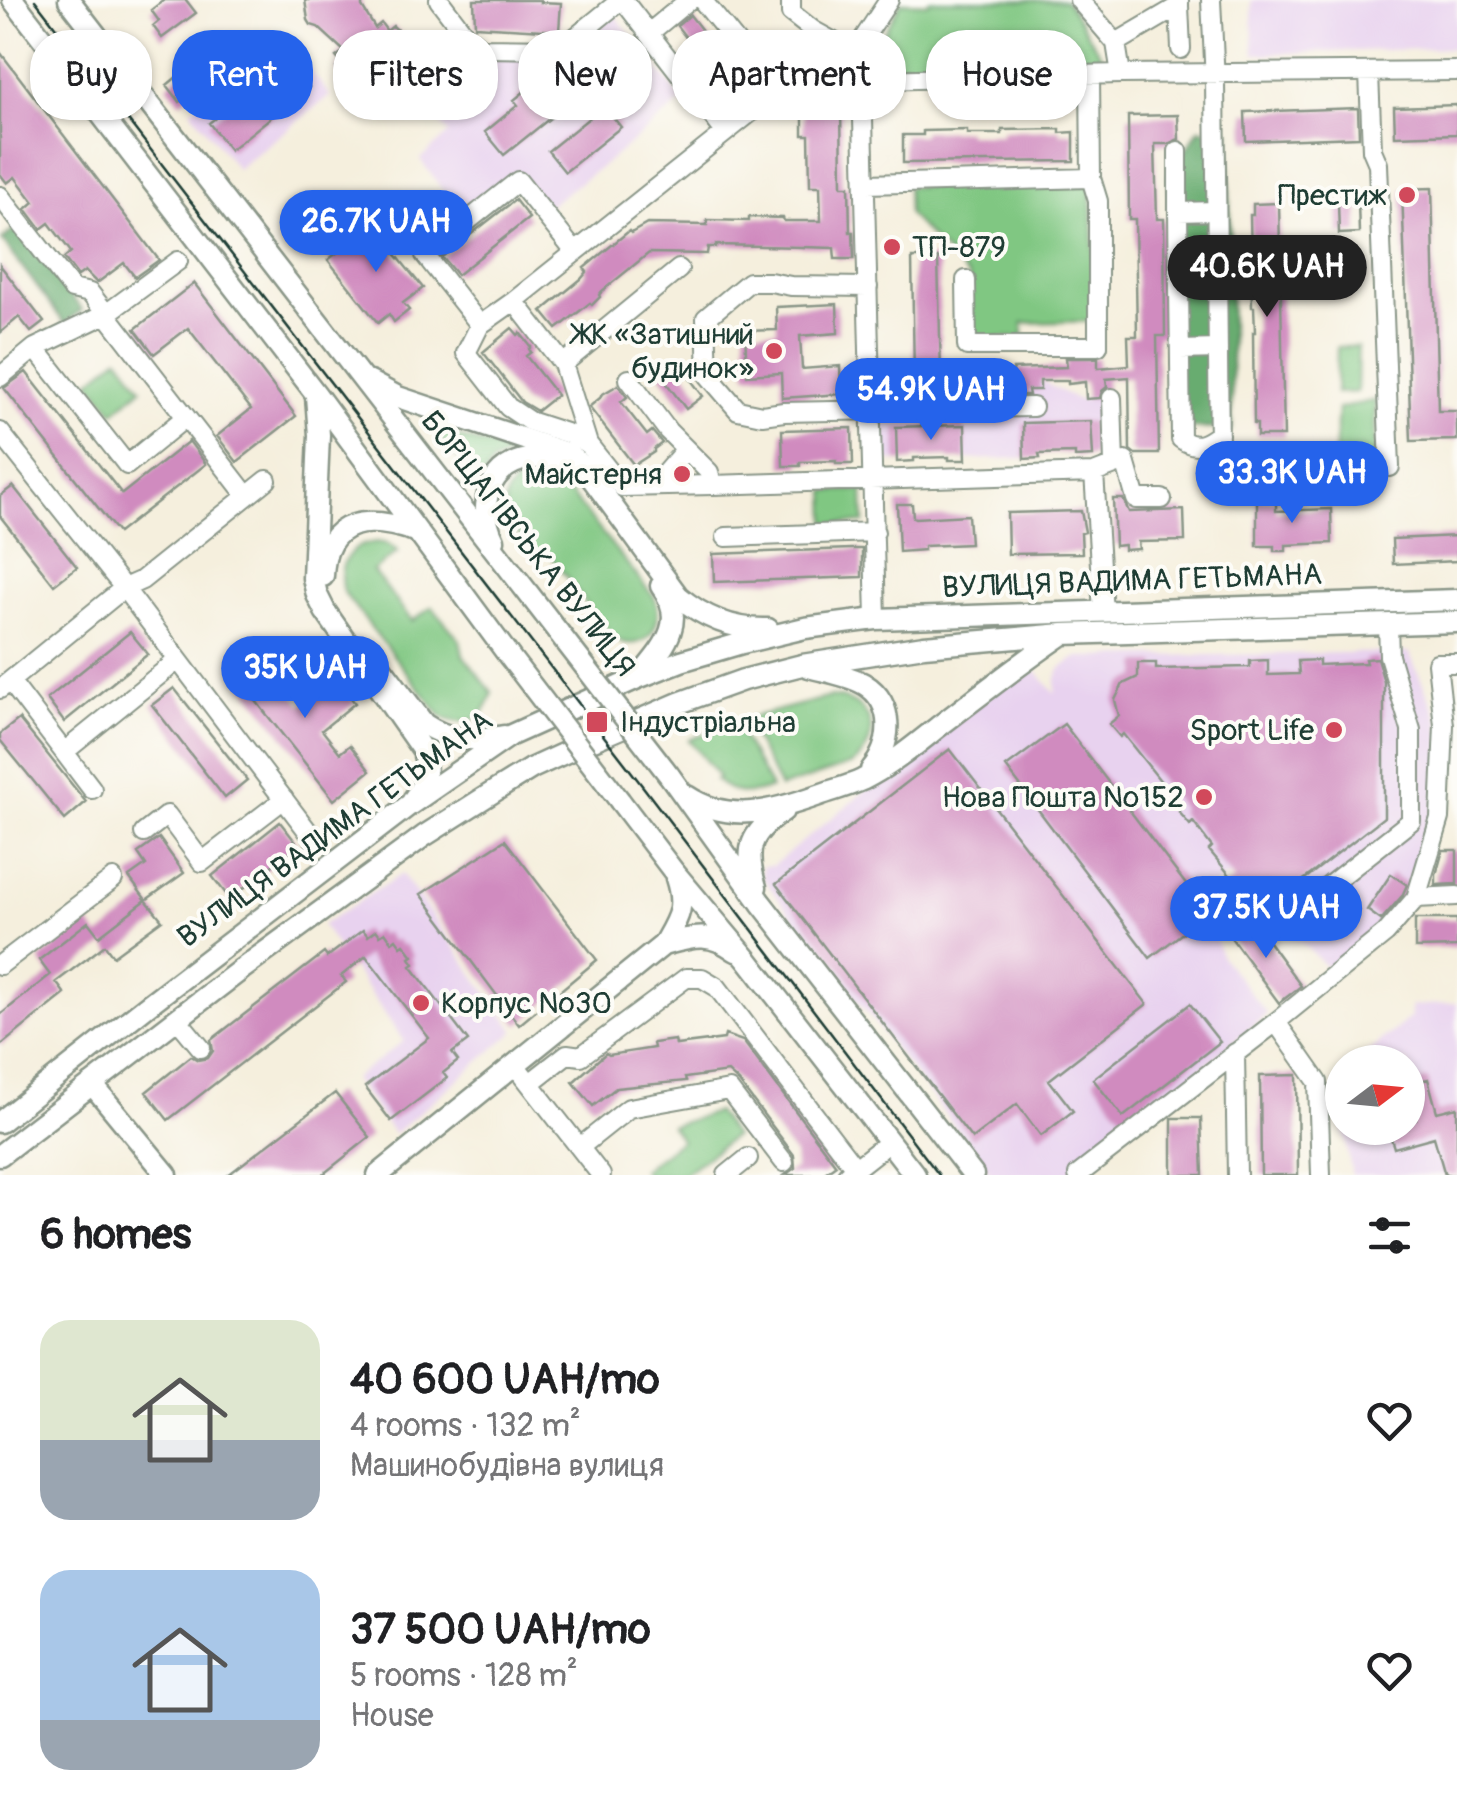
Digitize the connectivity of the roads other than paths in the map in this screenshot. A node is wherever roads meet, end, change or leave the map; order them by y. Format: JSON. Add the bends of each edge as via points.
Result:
{"nodes":[{"id":1,"x":13,"y":0,"type":"edge"},
{"id":2,"x":69,"y":0,"type":"edge"},
{"id":3,"x":439,"y":0,"type":"edge"},
{"id":4,"x":622,"y":0,"type":"edge"},
{"id":5,"x":689,"y":0,"type":"edge"},
{"id":6,"x":702,"y":0,"type":"edge"},
{"id":7,"x":791,"y":0,"type":"edge"},
{"id":8,"x":889,"y":0,"type":"edge"},
{"id":9,"x":1080,"y":0,"type":"edge"},
{"id":10,"x":1211,"y":0,"type":"edge"},
{"id":11,"x":1179,"y":3,"type":"edge"},
{"id":12,"x":647,"y":30,"type":"edge"},
{"id":13,"x":727,"y":30,"type":"edge"},
{"id":14,"x":812,"y":30,"type":"edge"},
{"id":15,"x":869,"y":30,"type":"edge"},
{"id":16,"x":652,"y":31,"type":"edge"},
{"id":17,"x":652,"y":37,"type":"edge"},
{"id":18,"x":1116,"y":43,"type":"junction"},
{"id":19,"x":1181,"y":49,"type":"dead end"},
{"id":20,"x":1457,"y":71,"type":"edge"},
{"id":21,"x":1368,"y":73,"type":"junction"},
{"id":22,"x":1121,"y":74,"type":"junction"},
{"id":23,"x":1214,"y":74,"type":"junction"},
{"id":24,"x":1090,"y":75,"type":"junction"},
{"id":25,"x":906,"y":79,"type":"edge"},
{"id":26,"x":740,"y":120,"type":"edge"},
{"id":27,"x":861,"y":120,"type":"edge"},
{"id":28,"x":725,"y":132,"type":"junction"},
{"id":29,"x":1178,"y":151,"type":"dead end"},
{"id":30,"x":1091,"y":178,"type":"junction"},
{"id":31,"x":866,"y":184,"type":"junction"},
{"id":32,"x":0,"y":196,"type":"edge"},
{"id":33,"x":1216,"y":211,"type":"junction"},
{"id":34,"x":1178,"y":212,"type":"junction"},
{"id":35,"x":575,"y":252,"type":"junction"},
{"id":36,"x":178,"y":261,"type":"dead end"},
{"id":37,"x":680,"y":270,"type":"dead end"},
{"id":38,"x":966,"y":280,"type":"dead end"},
{"id":39,"x":868,"y":286,"type":"junction"},
{"id":40,"x":514,"y":302,"type":"junction"},
{"id":41,"x":106,"y":314,"type":"junction"},
{"id":42,"x":480,"y":325,"type":"junction"},
{"id":43,"x":35,"y":348,"type":"junction"},
{"id":44,"x":1218,"y":349,"type":"junction"},
{"id":45,"x":1180,"y":350,"type":"junction"},
{"id":46,"x":562,"y":364,"type":"junction"},
{"id":47,"x":0,"y":376,"type":"edge"},
{"id":48,"x":360,"y":377,"type":"junction"},
{"id":49,"x":629,"y":379,"type":"dead end"},
{"id":50,"x":316,"y":394,"type":"junction"},
{"id":51,"x":1112,"y":398,"type":"dead end"},
{"id":52,"x":1033,"y":407,"type":"dead end"},
{"id":53,"x":872,"y":411,"type":"junction"},
{"id":54,"x":186,"y":417,"type":"junction"},
{"id":55,"x":0,"y":432,"type":"edge"},
{"id":56,"x":588,"y":444,"type":"junction"},
{"id":57,"x":686,"y":449,"type":"junction"},
{"id":58,"x":1114,"y":465,"type":"junction"},
{"id":59,"x":1390,"y":467,"type":"dead end"},
{"id":60,"x":1094,"y":473,"type":"junction"},
{"id":61,"x":266,"y":480,"type":"dead end"},
{"id":62,"x":874,"y":480,"type":"junction"},
{"id":63,"x":712,"y":484,"type":"junction"},
{"id":64,"x":654,"y":486,"type":"junction"},
{"id":65,"x":247,"y":496,"type":"junction"},
{"id":66,"x":1162,"y":499,"type":"dead end"},
{"id":67,"x":415,"y":532,"type":"junction"},
{"id":68,"x":875,"y":532,"type":"junction"},
{"id":69,"x":726,"y":537,"type":"dead end"},
{"id":70,"x":506,"y":565,"type":"junction"},
{"id":71,"x":124,"y":588,"type":"junction"},
{"id":72,"x":1457,"y":600,"type":"edge"},
{"id":73,"x":1103,"y":612,"type":"junction"},
{"id":74,"x":876,"y":620,"type":"junction"},
{"id":75,"x":1457,"y":622,"type":"edge"},
{"id":76,"x":1388,"y":624,"type":"junction"},
{"id":77,"x":806,"y":628,"type":"junction"},
{"id":78,"x":1063,"y":634,"type":"junction"},
{"id":79,"x":178,"y":660,"type":"junction"},
{"id":80,"x":1457,"y":663,"type":"edge"},
{"id":81,"x":802,"y":666,"type":"junction"},
{"id":82,"x":640,"y":677,"type":"junction"},
{"id":83,"x":5,"y":685,"type":"edge"},
{"id":84,"x":511,"y":734,"type":"junction"},
{"id":85,"x":64,"y":752,"type":"junction"},
{"id":86,"x":860,"y":781,"type":"junction"},
{"id":87,"x":675,"y":784,"type":"junction"},
{"id":88,"x":92,"y":789,"type":"dead end"},
{"id":89,"x":284,"y":800,"type":"junction"},
{"id":90,"x":791,"y":805,"type":"junction"},
{"id":91,"x":408,"y":806,"type":"junction"},
{"id":92,"x":144,"y":833,"type":"dead end"},
{"id":93,"x":313,"y":838,"type":"dead end"},
{"id":94,"x":674,"y":872,"type":"junction"},
{"id":95,"x":113,"y":879,"type":"dead end"},
{"id":96,"x":1457,"y":896,"type":"edge"},
{"id":97,"x":1416,"y":898,"type":"junction"},
{"id":98,"x":760,"y":904,"type":"junction"},
{"id":99,"x":1297,"y":910,"type":"dead end"},
{"id":100,"x":663,"y":945,"type":"junction"},
{"id":101,"x":748,"y":960,"type":"junction"},
{"id":102,"x":0,"y":966,"type":"edge"},
{"id":103,"x":178,"y":1018,"type":"junction"},
{"id":104,"x":1276,"y":1022,"type":"junction"},
{"id":105,"x":201,"y":1048,"type":"dead end"},
{"id":106,"x":1235,"y":1053,"type":"junction"},
{"id":107,"x":515,"y":1064,"type":"junction"},
{"id":108,"x":92,"y":1084,"type":"junction"},
{"id":109,"x":530,"y":1084,"type":"junction"},
{"id":110,"x":0,"y":1122,"type":"edge"},
{"id":111,"x":889,"y":1142,"type":"junction"},
{"id":112,"x":580,"y":1147,"type":"junction"},
{"id":113,"x":0,"y":1155,"type":"edge"},
{"id":114,"x":748,"y":1158,"type":"dead end"},
{"id":115,"x":784,"y":1162,"type":"dead end"},
{"id":116,"x":851,"y":1172,"type":"edge"},
{"id":117,"x":168,"y":1175,"type":"edge"},
{"id":118,"x":378,"y":1175,"type":"edge"},
{"id":119,"x":601,"y":1175,"type":"edge"},
{"id":120,"x":727,"y":1175,"type":"edge"},
{"id":121,"x":915,"y":1175,"type":"edge"},
{"id":122,"x":973,"y":1175,"type":"edge"},
{"id":123,"x":1078,"y":1175,"type":"edge"},
{"id":124,"x":1236,"y":1175,"type":"edge"},
{"id":125,"x":1321,"y":1175,"type":"edge"}],
"edges":[{"from":1,"to":50,"type":"main road"},
{"from":2,"to":48,"type":"main road","name":"БОРЩАГІВСЬКА ВУЛИЦЯ"},
{"from":3,"to":4,"type":"street","via":[[481,48],[545,49],[561,49]]},
{"from":4,"to":12,"type":"street"},
{"from":5,"to":16,"type":"street"},
{"from":6,"to":13,"type":"street"},
{"from":7,"to":14,"type":"street","via":[[791,13]]},
{"from":8,"to":15,"type":"street"},
{"from":9,"to":18,"type":"street"},
{"from":10,"to":23,"type":"street"},
{"from":11,"to":18,"type":"street"},
{"from":11,"to":19,"type":"street"},
{"from":17,"to":28,"type":"street"},
{"from":18,"to":22,"type":"street"},
{"from":20,"to":21,"type":"street"},
{"from":21,"to":23,"type":"street"},
{"from":21,"to":59,"type":"street"},
{"from":22,"to":23,"type":"street"},
{"from":22,"to":24,"type":"street"},
{"from":23,"to":33,"type":"street"},
{"from":24,"to":25,"type":"street"},
{"from":24,"to":30,"type":"street"},
{"from":26,"to":28,"type":"street"},
{"from":27,"to":31,"type":"street"},
{"from":28,"to":35,"type":"street"},
{"from":29,"to":34,"type":"street"},
{"from":30,"to":31,"type":"street"},
{"from":30,"to":38,"type":"street","via":[[1098,201],[1098,346],[967,346]]},
{"from":31,"to":39,"type":"street"},
{"from":32,"to":41,"type":"street","via":[[72,290],[90,293]]},
{"from":33,"to":34,"type":"street"},
{"from":33,"to":44,"type":"street"},
{"from":34,"to":45,"type":"street"},
{"from":35,"to":40,"type":"street"},
{"from":35,"to":42,"type":"street","via":[[518,180],[424,255]]},
{"from":36,"to":41,"type":"street"},
{"from":37,"to":46,"type":"street"},
{"from":39,"to":53,"type":"street"},
{"from":39,"to":53,"type":"street","via":[[749,282],[706,318],[706,337],[708,375],[738,410]]},
{"from":40,"to":42,"type":"street"},
{"from":40,"to":46,"type":"street"},
{"from":41,"to":43,"type":"street"},
{"from":41,"to":54,"type":"street"},
{"from":42,"to":56,"type":"street","via":[[466,353],[508,407]]},
{"from":43,"to":47,"type":"street"},
{"from":43,"to":54,"type":"street","via":[[126,464]]},
{"from":44,"to":45,"type":"street"},
{"from":44,"to":45,"type":"street","via":[[1219,441],[1189,445],[1181,439]]},
{"from":46,"to":56,"type":"street"},
{"from":48,"to":70,"type":"main road","name":"БОРЩАГІВСЬКА ВУЛИЦЯ"},
{"from":48,"to":77,"type":"main road","via":[[398,397],[568,454],[696,611],[739,628]]},
{"from":49,"to":57,"type":"street"},
{"from":50,"to":67,"type":"main road"},
{"from":50,"to":91,"type":"main road","via":[[313,578],[325,611],[423,752],[426,774]]},
{"from":51,"to":58,"type":"street"},
{"from":52,"to":53,"type":"street"},
{"from":53,"to":62,"type":"street"},
{"from":54,"to":65,"type":"street"},
{"from":55,"to":71,"type":"street"},
{"from":56,"to":64,"type":"street","via":[[622,486]]},
{"from":57,"to":63,"type":"street"},
{"from":57,"to":64,"type":"street"},
{"from":58,"to":60,"type":"street"},
{"from":58,"to":66,"type":"street","via":[[1125,461],[1136,500]]},
{"from":60,"to":62,"type":"street"},
{"from":60,"to":73,"type":"street"},
{"from":61,"to":65,"type":"street"},
{"from":62,"to":63,"type":"street"},
{"from":62,"to":68,"type":"street"},
{"from":63,"to":64,"type":"street"},
{"from":65,"to":71,"type":"street"},
{"from":67,"to":84,"type":"main road","via":[[381,522],[346,529],[325,556],[326,590],[424,724],[466,740]]},
{"from":67,"to":94,"type":"main road","bridge":true},
{"from":68,"to":69,"type":"street"},
{"from":68,"to":74,"type":"street"},
{"from":70,"to":82,"type":"main road","via":[[488,529],[486,495],[494,479],[521,459],[556,460],[668,594],[674,618],[669,638]]},
{"from":70,"to":87,"type":"main road","name":"БОРЩАГІВСЬКА ВУЛИЦЯ","bridge":true},
{"from":71,"to":79,"type":"street"},
{"from":71,"to":83,"type":"street"},
{"from":72,"to":73,"type":"main road","name":"ВУЛИЦЯ ВАДИМА ГЕТЬМАНА"},
{"from":73,"to":74,"type":"main road","name":"ВУЛИЦЯ ВАДИМА ГЕТЬМАНА"},
{"from":74,"to":77,"type":"main road","name":"ВУЛИЦЯ ВАДИМА ГЕТЬМАНА"},
{"from":75,"to":76,"type":"main road","name":"ВУЛИЦЯ ВАДИМА ГЕТЬМАНА"},
{"from":76,"to":78,"type":"main road","name":"ВУЛИЦЯ ВАДИМА ГЕТЬМАНА"},
{"from":76,"to":99,"type":"street","via":[[1389,656],[1411,730],[1411,821]]},
{"from":77,"to":82,"type":"main road","name":"ВУЛИЦЯ ВАДИМА ГЕТЬМАНА"},
{"from":78,"to":81,"type":"main road","name":"ВУЛИЦЯ ВАДИМА ГЕТЬМАНА","via":[[924,646]]},
{"from":78,"to":86,"type":"main road"},
{"from":79,"to":85,"type":"street"},
{"from":79,"to":89,"type":"street"},
{"from":80,"to":97,"type":"street","via":[[1437,663],[1444,725],[1440,818]]},
{"from":81,"to":86,"type":"main road","via":[[863,684],[884,707],[884,754]]},
{"from":81,"to":103,"type":"main road","name":"ВУЛИЦЯ ВАДИМА ГЕТЬМАНА","via":[[679,703],[532,768],[424,836]]},
{"from":82,"to":84,"type":"main road","name":"ВУЛИЦЯ ВАДИМА ГЕТЬМАНА"},
{"from":83,"to":85,"type":"street"},
{"from":84,"to":91,"type":"main road","name":"ВУЛИЦЯ ВАДИМА ГЕТЬМАНА"},
{"from":85,"to":88,"type":"street"},
{"from":86,"to":90,"type":"main road"},
{"from":87,"to":90,"type":"main road","via":[[700,805],[737,814]]},
{"from":87,"to":98,"type":"main road","name":"БОРЩАГІВСЬКА ВУЛИЦЯ"},
{"from":89,"to":92,"type":"street","via":[[202,862],[168,815]]},
{"from":89,"to":93,"type":"street"},
{"from":90,"to":98,"type":"main road","via":[[753,840],[749,866]]},
{"from":91,"to":110,"type":"main road","name":"ВУЛИЦЯ ВАДИМА ГЕТЬМАНА"},
{"from":94,"to":100,"type":"main road","via":[[680,913]]},
{"from":94,"to":101,"type":"main road"},
{"from":95,"to":102,"type":"street"},
{"from":96,"to":97,"type":"street"},
{"from":97,"to":104,"type":"street","via":[[1386,933]]},
{"from":98,"to":122,"type":"main road","name":"БОРЩАГІВСЬКА ВУЛИЦЯ"},
{"from":100,"to":101,"type":"main road","via":[[698,936],[722,941]]},
{"from":100,"to":107,"type":"main road"},
{"from":101,"to":111,"type":"main road"},
{"from":103,"to":105,"type":"street"},
{"from":103,"to":108,"type":"main road","name":"ВУЛИЦЯ ВАДИМА ГЕТЬМАНА"},
{"from":104,"to":106,"type":"street"},
{"from":104,"to":125,"type":"street","via":[[1318,1082]]},
{"from":106,"to":123,"type":"street"},
{"from":106,"to":124,"type":"street"},
{"from":107,"to":109,"type":"street"},
{"from":107,"to":118,"type":"main road"},
{"from":108,"to":113,"type":"main road","name":"ВУЛИЦЯ ВАДИМА ГЕТЬМАНА"},
{"from":108,"to":117,"type":"main road"},
{"from":109,"to":112,"type":"street"},
{"from":109,"to":116,"type":"street","via":[[567,1054],[581,1056],[686,978],[702,978],[717,987]]},
{"from":111,"to":116,"type":"street"},
{"from":111,"to":121,"type":"main road"},
{"from":112,"to":115,"type":"street","via":[[630,1108],[729,1090]]},
{"from":112,"to":119,"type":"street"},
{"from":114,"to":120,"type":"street"}]}
